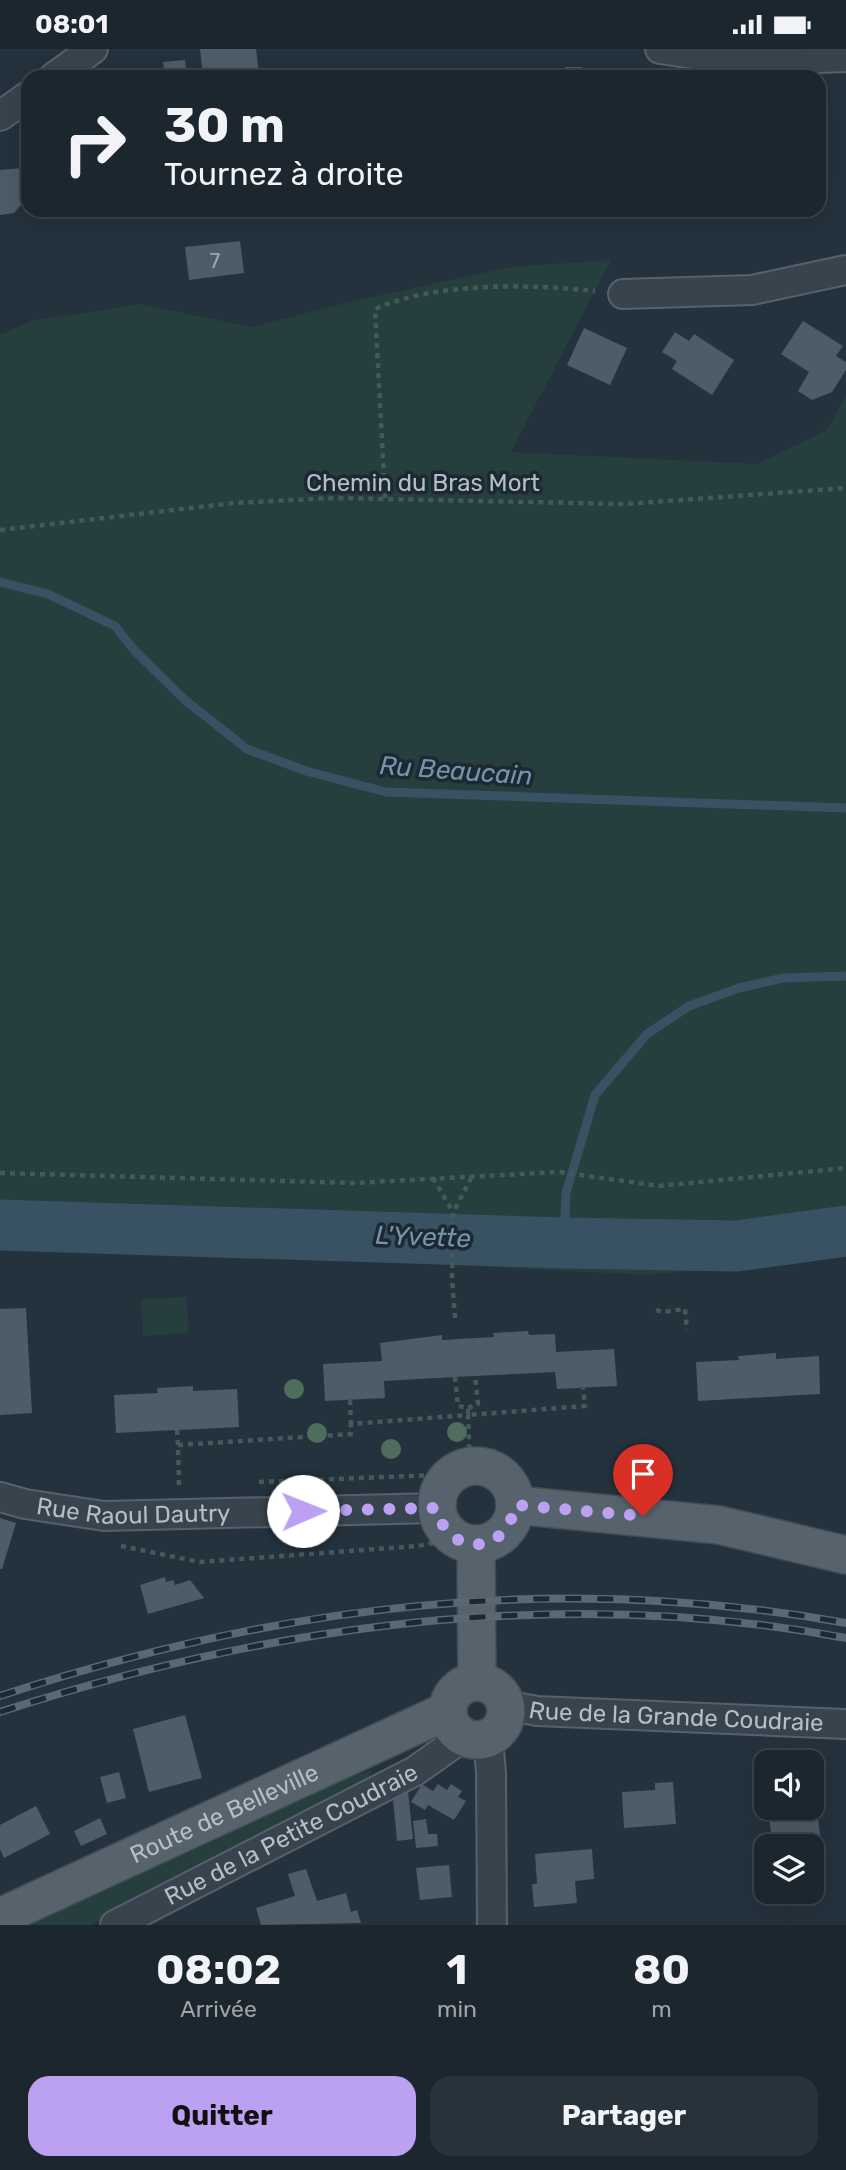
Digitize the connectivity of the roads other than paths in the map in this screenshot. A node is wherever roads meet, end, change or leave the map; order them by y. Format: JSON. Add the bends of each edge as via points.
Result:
{"nodes":[{"id":1,"x":93,"y":49,"type":"edge"},
{"id":2,"x":660,"y":49,"type":"edge"},
{"id":3,"x":846,"y":57,"type":"edge"},
{"id":4,"x":64,"y":70,"type":"edge"},
{"id":5,"x":21,"y":101,"type":"edge"},
{"id":6,"x":0,"y":116,"type":"edge"},
{"id":7,"x":846,"y":270,"type":"edge"},
{"id":8,"x":622,"y":293,"type":"road end"},
{"id":9,"x":0,"y":1497,"type":"edge"},
{"id":10,"x":515,"y":1505,"type":"junction"},
{"id":11,"x":455,"y":1530,"type":"junction"},
{"id":12,"x":846,"y":1555,"type":"edge"},
{"id":13,"x":477,"y":1682,"type":"junction"},
{"id":14,"x":505,"y":1705,"type":"junction"},
{"id":15,"x":846,"y":1724,"type":"edge"},
{"id":16,"x":466,"y":1729,"type":"junction"},
{"id":17,"x":0,"y":1917,"type":"edge"},
{"id":18,"x":115,"y":1925,"type":"edge"},
{"id":19,"x":492,"y":1925,"type":"edge"}],
"edges":[{"from":1,"to":4,"type":"street"},
{"from":2,"to":3,"type":"street","via":[[741,61]]},
{"from":5,"to":6,"type":"street"},
{"from":7,"to":8,"type":"street","via":[[752,290]]},
{"from":9,"to":11,"type":"street","name":"Rue Raoul Dautry","via":[[104,1516]]},
{"from":10,"to":11,"type":"main road","via":[[508,1528],[499,1537]]},
{"from":10,"to":11,"type":"main road","via":[[508,1481],[498,1472],[470,1462],[442,1484]]},
{"from":10,"to":12,"type":"main road","via":[[719,1525]]},
{"from":11,"to":13,"type":"main road"},
{"from":13,"to":14,"type":"main road","via":[[495,1689]]},
{"from":13,"to":16,"type":"main road","via":[[453,1694]]},
{"from":14,"to":15,"type":"street","name":"Rue de la Grande Coudraie","via":[[537,1711]]},
{"from":14,"to":16,"type":"main road","via":[[500,1728]]},
{"from":16,"to":17,"type":"main road","name":"Route de Belleville"},
{"from":16,"to":18,"type":"street","name":"Rue de la Petite Coudraie","via":[[415,1771]]},
{"from":16,"to":19,"type":"street","via":[[491,1773]]}]}
